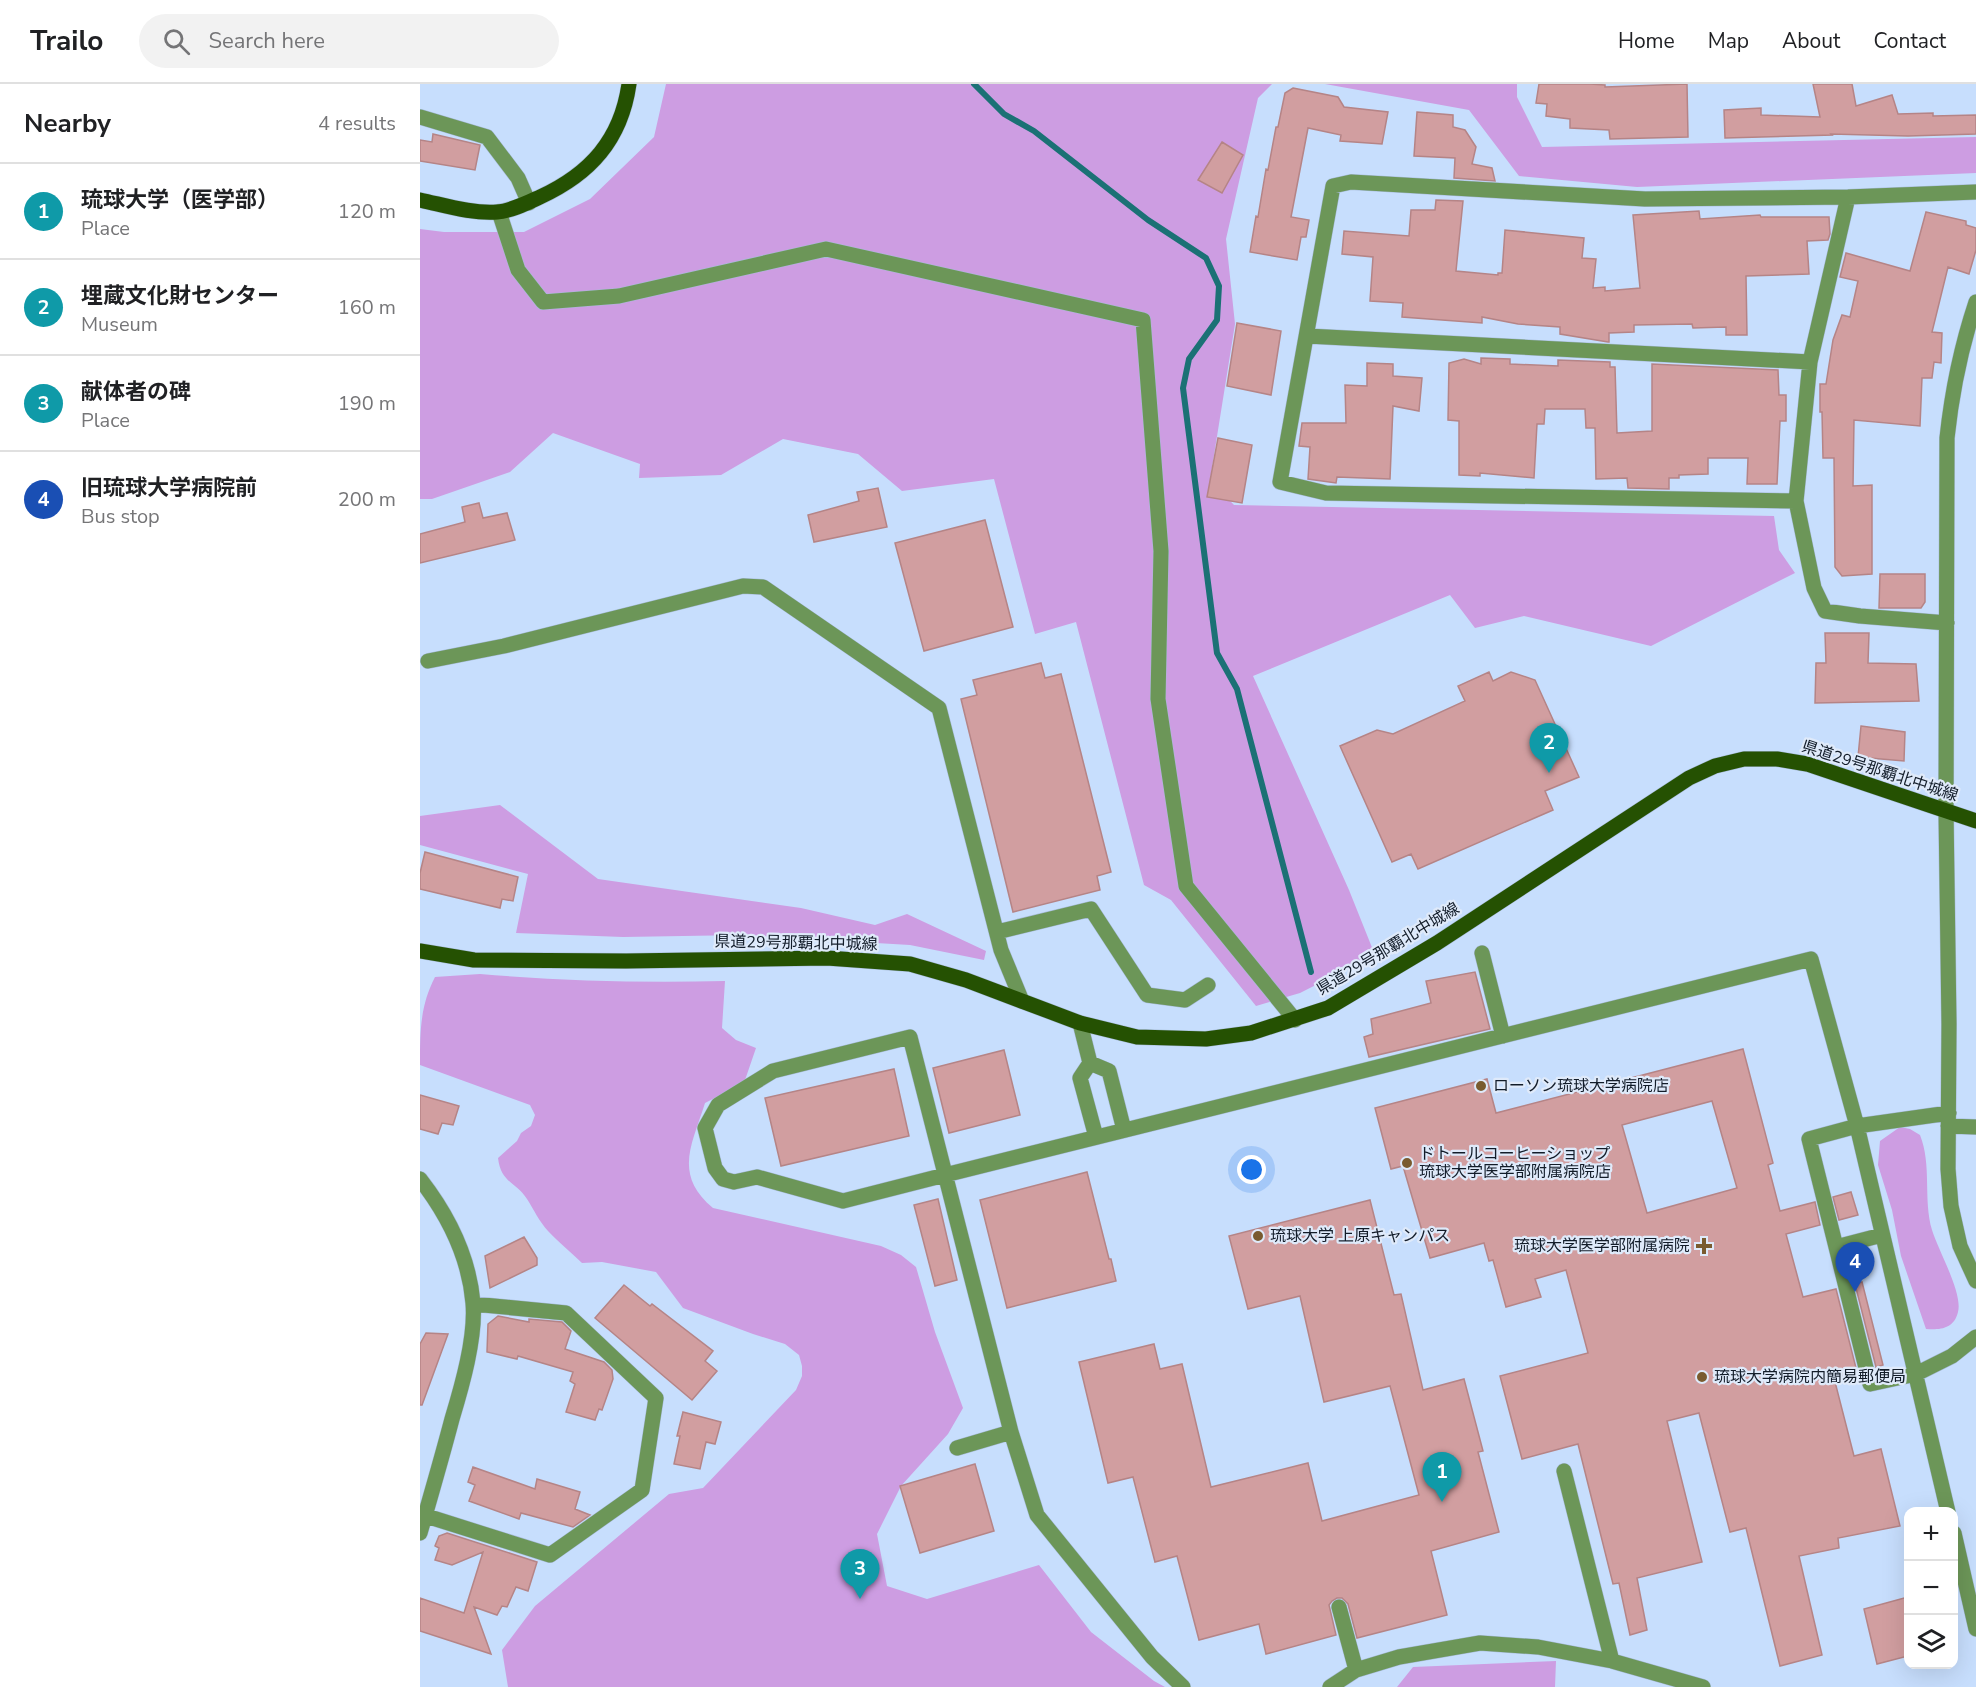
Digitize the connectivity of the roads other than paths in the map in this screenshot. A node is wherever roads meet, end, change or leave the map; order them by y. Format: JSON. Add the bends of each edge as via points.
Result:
{"nodes":[{"id":1,"x":629,"y":84,"type":"edge"},
{"id":2,"x":420,"y":117,"type":"edge"},
{"id":3,"x":1976,"y":192,"type":"edge"},
{"id":4,"x":1848,"y":197,"type":"junction"},
{"id":5,"x":420,"y":200,"type":"edge"},
{"id":6,"x":529,"y":203,"type":"junction"},
{"id":7,"x":499,"y":212,"type":"junction"},
{"id":8,"x":1976,"y":302,"type":"edge"},
{"id":9,"x":1306,"y":336,"type":"junction"},
{"id":10,"x":1969,"y":344,"type":"edge"},
{"id":11,"x":1810,"y":362,"type":"junction"},
{"id":12,"x":1796,"y":501,"type":"junction"},
{"id":13,"x":1947,"y":624,"type":"junction"},
{"id":14,"x":428,"y":662,"type":"dead end"},
{"id":15,"x":1946,"y":811,"type":"junction"},
{"id":16,"x":1976,"y":821,"type":"edge"},
{"id":17,"x":997,"y":932,"type":"junction"},
{"id":18,"x":420,"y":951,"type":"edge"},
{"id":19,"x":1482,"y":953,"type":"dead end"},
{"id":20,"x":1208,"y":985,"type":"dead end"},
{"id":21,"x":1022,"y":1001,"type":"junction"},
{"id":22,"x":1295,"y":1020,"type":"junction"},
{"id":23,"x":1080,"y":1023,"type":"junction"},
{"id":24,"x":1503,"y":1036,"type":"junction"},
{"id":25,"x":1090,"y":1063,"type":"junction"},
{"id":26,"x":1949,"y":1119,"type":"junction"},
{"id":27,"x":1857,"y":1126,"type":"junction"},
{"id":28,"x":1976,"y":1127,"type":"edge"},
{"id":29,"x":1124,"y":1130,"type":"junction"},
{"id":30,"x":1096,"y":1137,"type":"junction"},
{"id":31,"x":945,"y":1174,"type":"junction"},
{"id":32,"x":420,"y":1179,"type":"edge"},
{"id":33,"x":1882,"y":1235,"type":"junction"},
{"id":34,"x":1836,"y":1247,"type":"junction"},
{"id":35,"x":1976,"y":1281,"type":"edge"},
{"id":36,"x":473,"y":1304,"type":"junction"},
{"id":37,"x":1976,"y":1337,"type":"edge"},
{"id":38,"x":1916,"y":1374,"type":"junction"},
{"id":39,"x":1011,"y":1432,"type":"junction"},
{"id":40,"x":957,"y":1448,"type":"dead end"},
{"id":41,"x":1564,"y":1471,"type":"dead end"},
{"id":42,"x":1947,"y":1507,"type":"edge"},
{"id":43,"x":422,"y":1515,"type":"edge"},
{"id":44,"x":420,"y":1533,"type":"edge"},
{"id":45,"x":1958,"y":1554,"type":"edge"},
{"id":46,"x":1339,"y":1607,"type":"dead end"},
{"id":47,"x":1976,"y":1629,"type":"edge"},
{"id":48,"x":1611,"y":1661,"type":"junction"},
{"id":49,"x":1356,"y":1670,"type":"junction"},
{"id":50,"x":1182,"y":1687,"type":"edge"},
{"id":51,"x":1330,"y":1687,"type":"edge"},
{"id":52,"x":1703,"y":1687,"type":"edge"}],
"edges":[{"from":1,"to":6,"type":"main road","via":[[619,123],[603,151],[574,178]]},
{"from":2,"to":6,"type":"street","via":[[487,137],[518,178]]},
{"from":3,"to":4,"type":"street"},
{"from":4,"to":9,"type":"street","via":[[1645,199],[1352,182],[1333,186]]},
{"from":4,"to":11,"type":"street"},
{"from":5,"to":7,"type":"main road"},
{"from":6,"to":7,"type":"main road"},
{"from":7,"to":22,"type":"street","via":[[518,270],[543,302],[619,296],[826,249],[1143,320],[1161,551],[1158,699],[1186,886]]},
{"from":8,"to":10,"type":"street"},
{"from":9,"to":11,"type":"street"},
{"from":9,"to":12,"type":"street","via":[[1280,482],[1326,493]]},
{"from":10,"to":13,"type":"street","via":[[1952,395],[1947,438]]},
{"from":11,"to":12,"type":"street"},
{"from":12,"to":13,"type":"street","via":[[1814,588],[1825,611]]},
{"from":13,"to":15,"type":"street"},
{"from":14,"to":17,"type":"street","via":[[743,585],[763,587],[939,708]]},
{"from":15,"to":16,"type":"main road","name":"県道29号那覇北中城線"},
{"from":15,"to":22,"type":"main road","name":"県道29号那覇北中城線","via":[[1807,764],[1744,759],[1714,766],[1689,778],[1358,991]]},
{"from":15,"to":26,"type":"street"},
{"from":17,"to":20,"type":"street","via":[[1091,909],[1147,995],[1185,1000]]},
{"from":17,"to":21,"type":"street"},
{"from":18,"to":21,"type":"main road","name":"県道29号那覇北中城線","via":[[474,960],[826,958],[910,964]]},
{"from":19,"to":24,"type":"street"},
{"from":21,"to":23,"type":"main road","name":"県道29号那覇北中城線"},
{"from":22,"to":23,"type":"main road","name":"県道29号那覇北中城線","via":[[1251,1033],[1206,1040],[1137,1037]]},
{"from":23,"to":25,"type":"street"},
{"from":24,"to":27,"type":"street","via":[[1811,959]]},
{"from":24,"to":29,"type":"street"},
{"from":25,"to":29,"type":"street","via":[[1109,1071]]},
{"from":25,"to":30,"type":"street","via":[[1080,1078]]},
{"from":26,"to":27,"type":"street"},
{"from":26,"to":28,"type":"street"},
{"from":26,"to":35,"type":"street","via":[[1951,1206],[1960,1246]]},
{"from":27,"to":33,"type":"street"},
{"from":27,"to":34,"type":"street","via":[[1809,1139]]},
{"from":29,"to":30,"type":"street"},
{"from":30,"to":31,"type":"street"},
{"from":31,"to":31,"type":"street","via":[[843,1201],[757,1177],[734,1182],[723,1179],[715,1168],[705,1128],[718,1106],[773,1071],[910,1037]]},
{"from":31,"to":39,"type":"street"},
{"from":32,"to":36,"type":"street","via":[[457,1236]]},
{"from":33,"to":34,"type":"street"},
{"from":33,"to":38,"type":"street"},
{"from":34,"to":38,"type":"street","via":[[1870,1384]]},
{"from":36,"to":43,"type":"street","via":[[463,1381]]},
{"from":36,"to":43,"type":"street","via":[[566,1313],[656,1398],[642,1490],[550,1555]]},
{"from":37,"to":38,"type":"street","via":[[1952,1356]]},
{"from":38,"to":42,"type":"street"},
{"from":39,"to":40,"type":"street"},
{"from":39,"to":50,"type":"street","via":[[1036,1515],[1152,1657]]},
{"from":41,"to":48,"type":"street"},
{"from":43,"to":44,"type":"street"},
{"from":45,"to":47,"type":"street"},
{"from":46,"to":49,"type":"street"},
{"from":48,"to":49,"type":"street","via":[[1538,1647],[1480,1643],[1399,1657]]},
{"from":48,"to":52,"type":"street"},
{"from":49,"to":51,"type":"street"}]}
